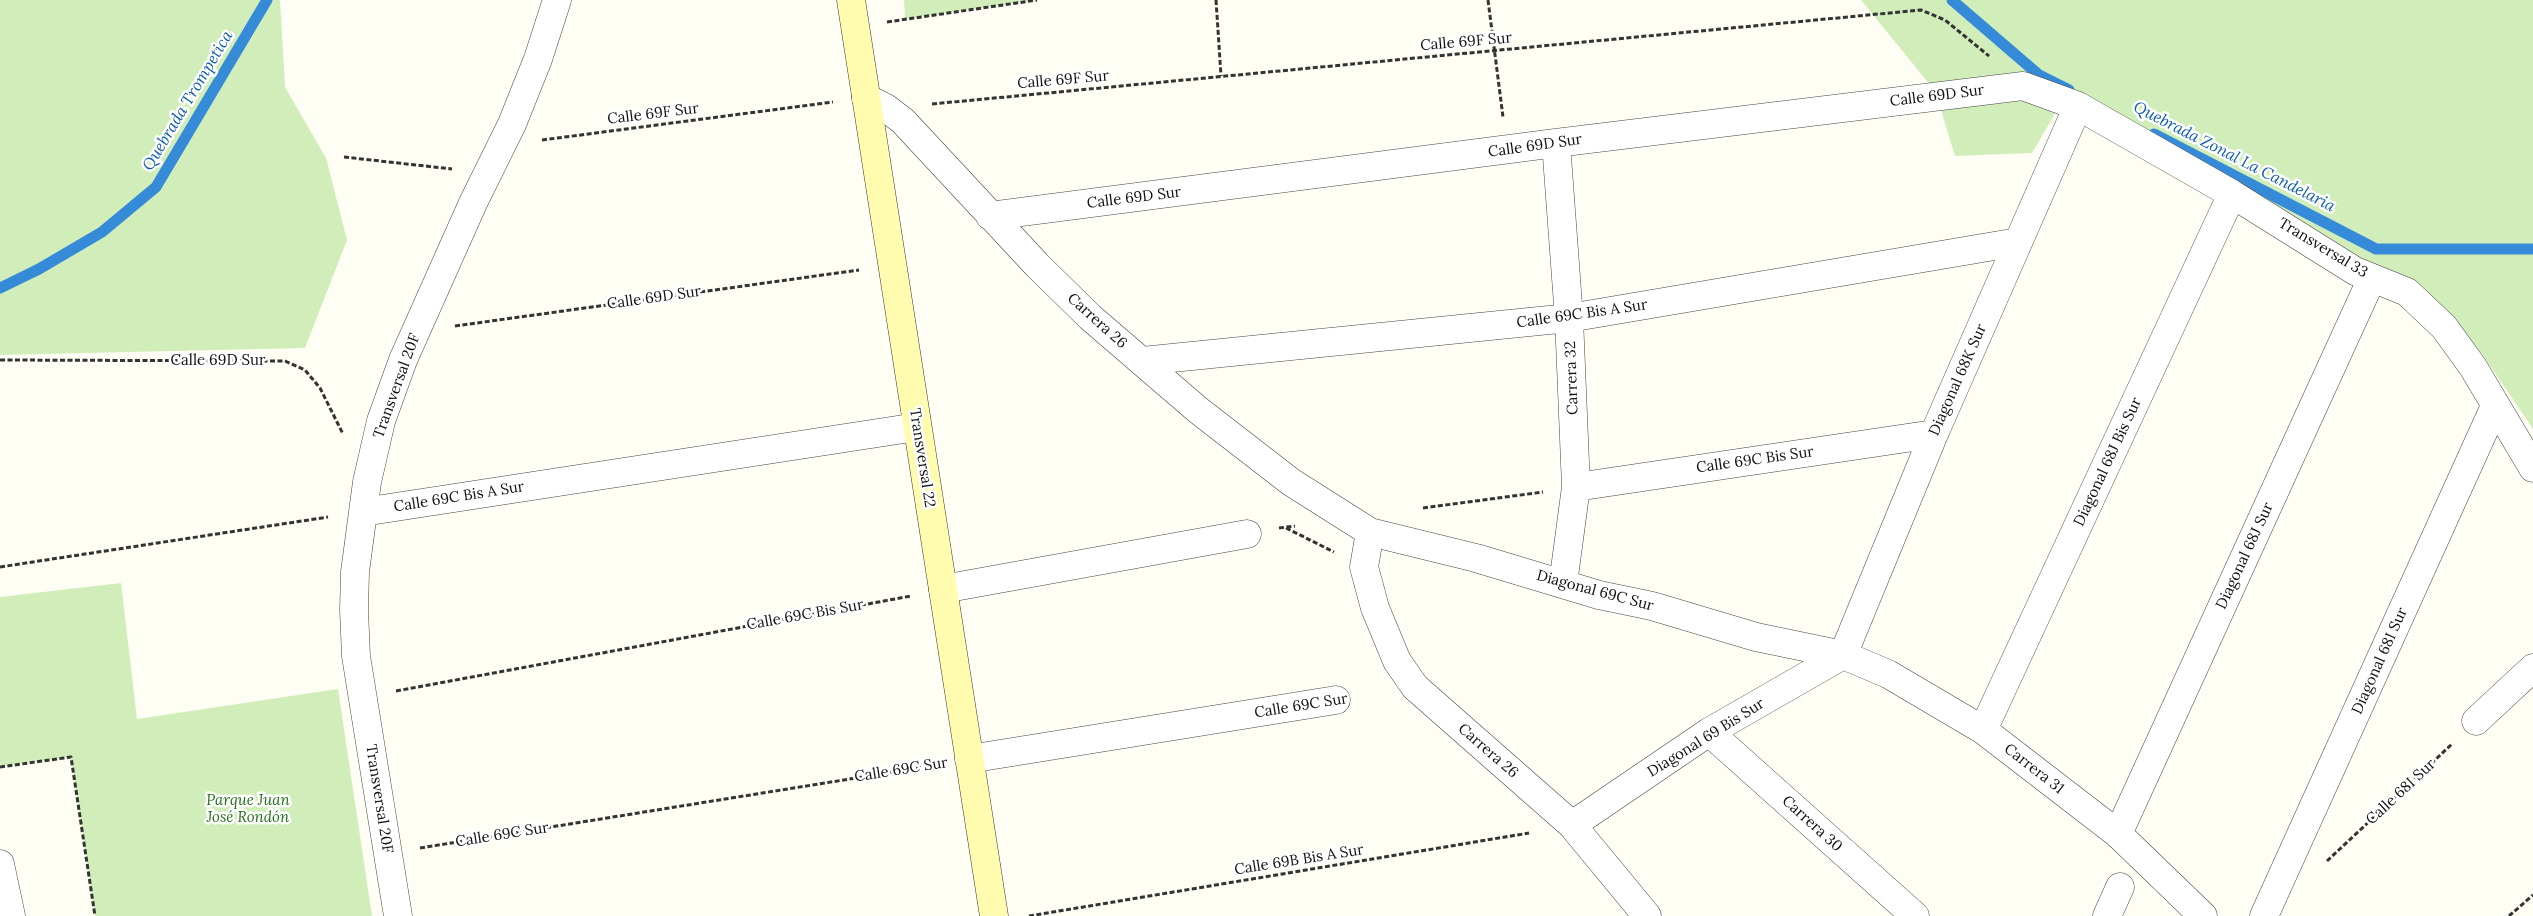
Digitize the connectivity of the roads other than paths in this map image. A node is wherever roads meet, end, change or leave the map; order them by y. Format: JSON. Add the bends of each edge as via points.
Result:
{"nodes":[{"id":1,"x":557,"y":0,"type":"edge"},
{"id":2,"x":851,"y":0,"type":"edge"},
{"id":3,"x":876,"y":103,"type":"junction"},
{"id":4,"x":2078,"y":106,"type":"junction"},
{"id":5,"x":1556,"y":142,"type":"junction"},
{"id":6,"x":2232,"y":194,"type":"junction"},
{"id":7,"x":990,"y":216,"type":"junction"},
{"id":8,"x":2018,"y":242,"type":"junction"},
{"id":9,"x":2372,"y":278,"type":"junction"},
{"id":10,"x":1570,"y":318,"type":"junction"},
{"id":11,"x":1142,"y":361,"type":"junction"},
{"id":12,"x":2495,"y":406,"type":"junction"},
{"id":13,"x":917,"y":427,"type":"junction"},
{"id":14,"x":1934,"y":434,"type":"junction"},
{"id":15,"x":2533,"y":468,"type":"edge"},
{"id":16,"x":1576,"y":487,"type":"junction"},
{"id":17,"x":363,"y":512,"type":"junction"},
{"id":18,"x":1360,"y":525,"type":"junction"},
{"id":19,"x":1247,"y":534,"type":"dead end"},
{"id":20,"x":1563,"y":584,"type":"junction"},
{"id":21,"x":943,"y":590,"type":"junction"},
{"id":22,"x":1843,"y":655,"type":"junction"},
{"id":23,"x":2533,"y":668,"type":"edge"},
{"id":24,"x":1336,"y":700,"type":"dead end"},
{"id":25,"x":2476,"y":721,"type":"road end"},
{"id":26,"x":1983,"y":730,"type":"junction"},
{"id":27,"x":1709,"y":732,"type":"junction"},
{"id":28,"x":969,"y":759,"type":"junction"},
{"id":29,"x":1572,"y":825,"type":"junction"},
{"id":30,"x":2118,"y":834,"type":"junction"},
{"id":31,"x":0,"y":864,"type":"edge"},
{"id":32,"x":2120,"y":887,"type":"dead end"},
{"id":33,"x":11,"y":916,"type":"edge"},
{"id":34,"x":398,"y":916,"type":"edge"},
{"id":35,"x":994,"y":916,"type":"edge"},
{"id":36,"x":1647,"y":916,"type":"edge"},
{"id":37,"x":1914,"y":916,"type":"edge"},
{"id":38,"x":2108,"y":916,"type":"edge"},
{"id":39,"x":2203,"y":916,"type":"edge"},
{"id":40,"x":2264,"y":916,"type":"edge"}],
"edges":[{"from":1,"to":17,"type":"street","name":"Transversal 20F","via":[[538,59],[416,332],[381,422],[366,482]]},
{"from":2,"to":3,"type":"street","name":"Transversal 22"},
{"from":3,"to":7,"type":"street","name":"Carrera 26","via":[[927,144]]},
{"from":3,"to":13,"type":"street","name":"Transversal 22","via":[[892,265]]},
{"from":4,"to":5,"type":"street","name":"Calle 69D Sur","via":[[2023,86]]},
{"from":4,"to":6,"type":"street","name":"Transversal 33"},
{"from":4,"to":8,"type":"street","name":"Diagonal 68K Sur"},
{"from":5,"to":7,"type":"street","name":"Calle 69D Sur"},
{"from":5,"to":10,"type":"street","name":"Carrera 32"},
{"from":6,"to":9,"type":"street","name":"Transversal 33"},
{"from":6,"to":26,"type":"street","name":"Diagonal 68J Bis Sur"},
{"from":7,"to":11,"type":"street","name":"Carrera 26","via":[[1090,316]]},
{"from":8,"to":10,"type":"street","name":"Calle 69C Bis A Sur"},
{"from":8,"to":14,"type":"street","name":"Diagonal 68K Sur"},
{"from":9,"to":12,"type":"street","name":"Transversal 33","via":[[2407,292],[2444,327],[2473,367]]},
{"from":9,"to":30,"type":"street","name":"Diagonal 68J Sur"},
{"from":10,"to":11,"type":"street","name":"Calle 69C Bis A Sur"},
{"from":10,"to":16,"type":"street","name":"Carrera 32"},
{"from":11,"to":18,"type":"street","name":"Carrera 26","via":[[1247,450]]},
{"from":12,"to":15,"type":"street","name":"Transversal 33"},
{"from":12,"to":40,"type":"street","name":"Diagonal 68I Sur"},
{"from":13,"to":17,"type":"street","name":"Calle 69C Bis A Sur"},
{"from":13,"to":21,"type":"street","name":"Transversal 22"},
{"from":14,"to":16,"type":"street","name":"Calle 69C Bis Sur"},
{"from":14,"to":22,"type":"street","name":"Diagonal 68K Sur"},
{"from":16,"to":20,"type":"street","name":"Carrera 32"},
{"from":17,"to":34,"type":"street","name":"Transversal 20F","via":[[355,572],[356,656]]},
{"from":18,"to":20,"type":"street","name":"Diagonal 69C Sur"},
{"from":18,"to":29,"type":"street","name":"Carrera 26","via":[[1364,567],[1375,608],[1397,661],[1415,687]]},
{"from":19,"to":21,"type":"street"},
{"from":20,"to":22,"type":"street","name":"Diagonal 69C Sur","via":[[1756,637]]},
{"from":21,"to":28,"type":"street","name":"Transversal 22"},
{"from":22,"to":26,"type":"street","name":"Carrera 31","via":[[1888,674]]},
{"from":22,"to":27,"type":"street","name":"Diagonal 69 Bis Sur"},
{"from":23,"to":25,"type":"street"},
{"from":24,"to":28,"type":"street","name":"Calle 69C Sur"},
{"from":26,"to":30,"type":"street","name":"Carrera 31"},
{"from":27,"to":29,"type":"street","name":"Diagonal 69 Bis Sur"},
{"from":27,"to":37,"type":"street","name":"Carrera 30"},
{"from":28,"to":35,"type":"street","name":"Transversal 22"},
{"from":29,"to":36,"type":"street","name":"Carrera 26"},
{"from":30,"to":39,"type":"street","name":"Carrera 31"},
{"from":31,"to":33,"type":"street"},
{"from":32,"to":38,"type":"street"}]}
